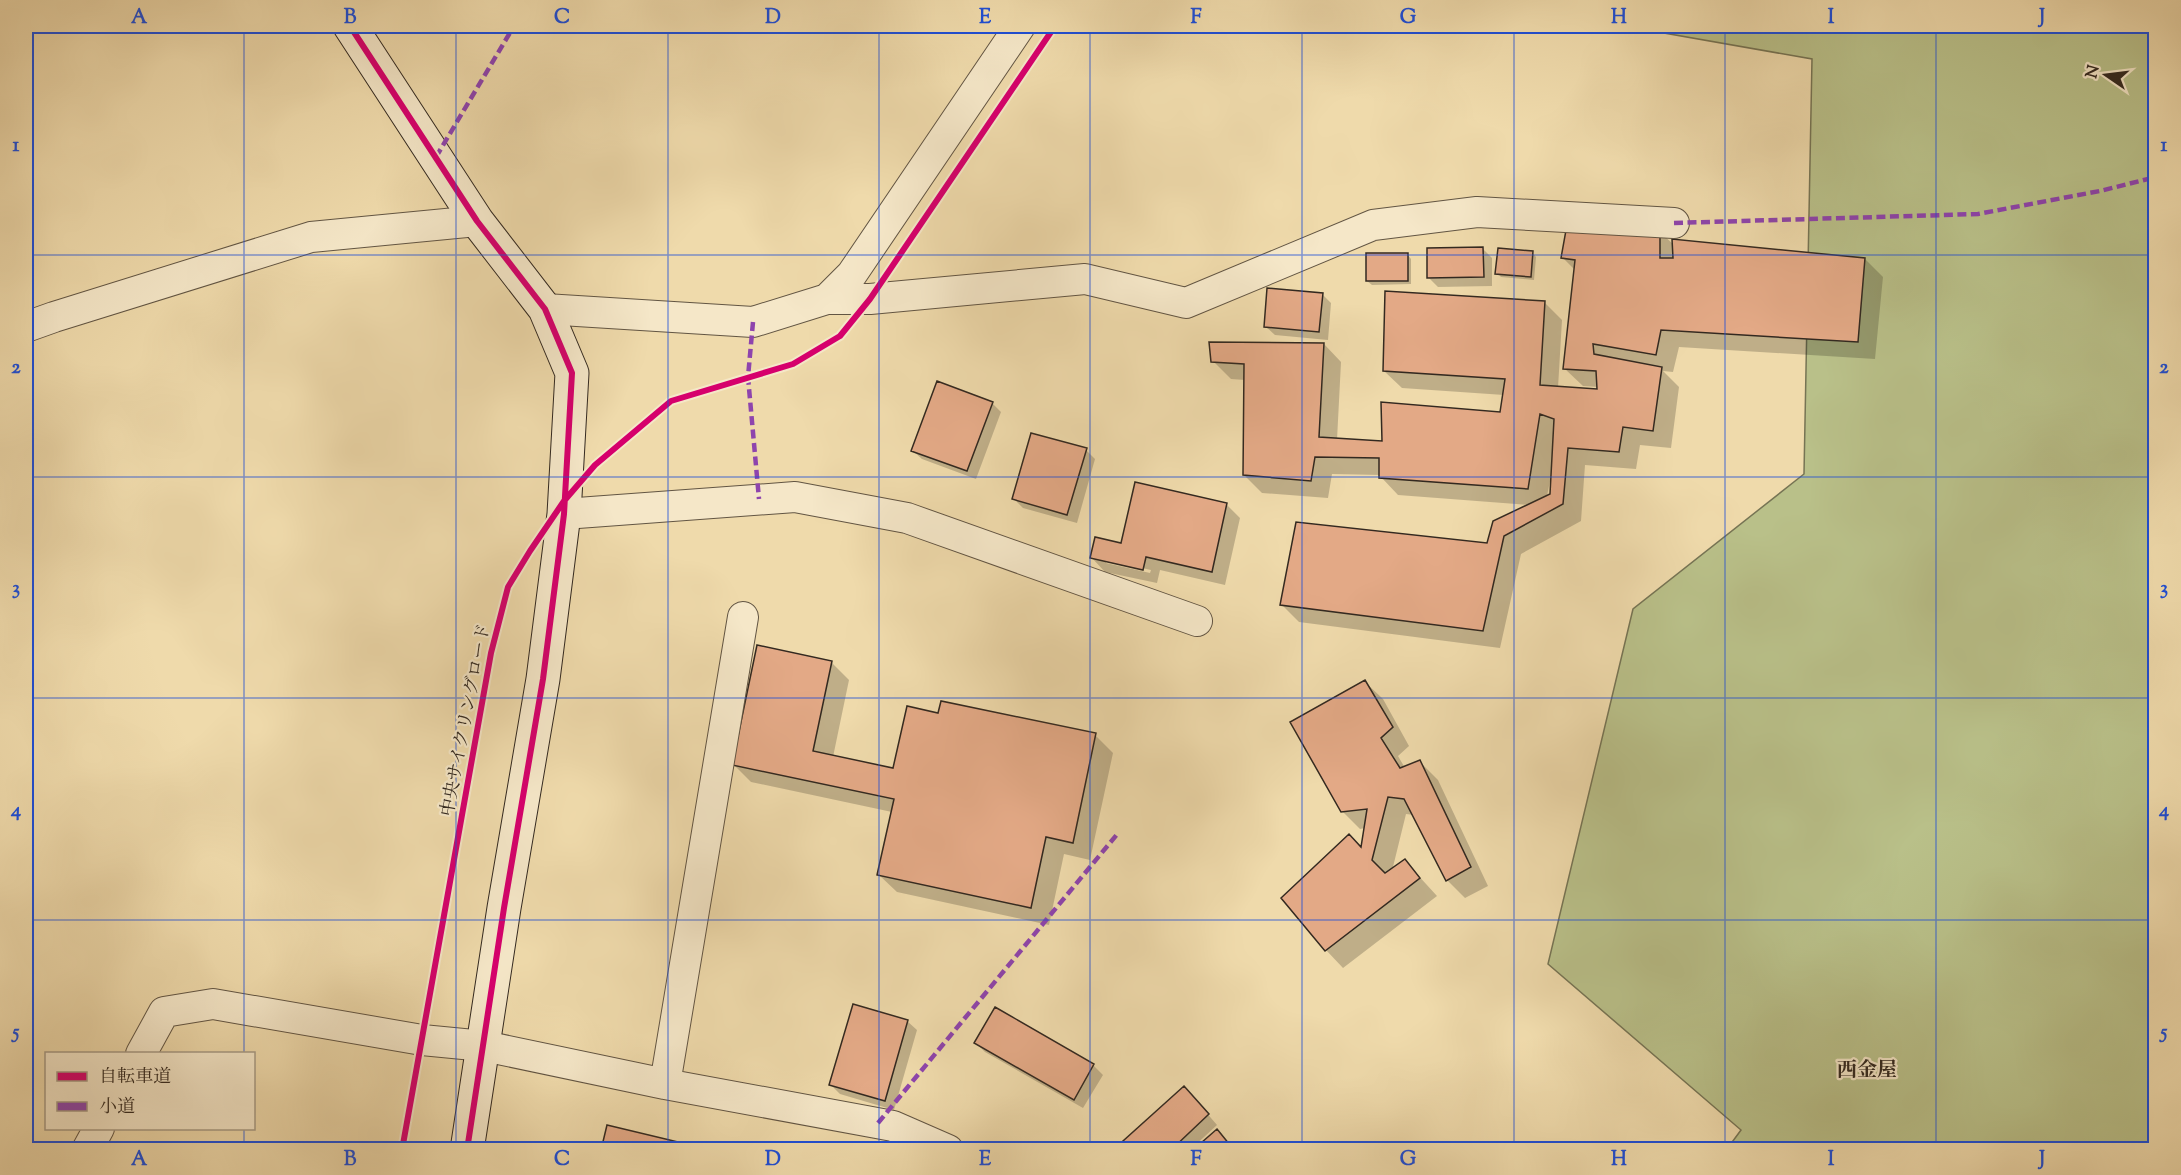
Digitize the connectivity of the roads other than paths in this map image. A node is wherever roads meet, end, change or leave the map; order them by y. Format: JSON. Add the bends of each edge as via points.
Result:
{"nodes":[{"id":1,"x":350,"y":26,"type":"edge"},
{"id":2,"x":1020,"y":26,"type":"edge"},
{"id":3,"x":477,"y":221,"type":"junction"},
{"id":4,"x":1674,"y":223,"type":"dead end"},
{"id":5,"x":826,"y":299,"type":"junction"},
{"id":6,"x":545,"y":309,"type":"junction"},
{"id":7,"x":26,"y":327,"type":"edge"},
{"id":8,"x":564,"y":514,"type":"junction"},
{"id":9,"x":742,"y":618,"type":"dead end"},
{"id":10,"x":1197,"y":621,"type":"dead end"},
{"id":11,"x":484,"y":1046,"type":"junction"},
{"id":12,"x":142,"y":1052,"type":"edge"},
{"id":13,"x":665,"y":1084,"type":"junction"},
{"id":14,"x":98,"y":1130,"type":"edge"},
{"id":15,"x":87,"y":1149,"type":"edge"},
{"id":16,"x":467,"y":1149,"type":"edge"},
{"id":17,"x":948,"y":1149,"type":"edge"}],
"edges":[{"from":1,"to":3,"type":"street"},
{"from":2,"to":5,"type":"street","via":[[852,274]]},
{"from":3,"to":6,"type":"street"},
{"from":3,"to":7,"type":"street","via":[[311,237]]},
{"from":4,"to":5,"type":"street","via":[[1477,212],[1374,225],[1186,303],[1085,279]]},
{"from":5,"to":6,"type":"street","via":[[753,322]]},
{"from":6,"to":8,"type":"street","via":[[572,373]]},
{"from":8,"to":10,"type":"street","via":[[795,497],[907,518]]},
{"from":8,"to":11,"type":"street","via":[[543,679]]},
{"from":9,"to":13,"type":"street"},
{"from":11,"to":12,"type":"street","via":[[422,1040],[213,1004],[164,1012]]},
{"from":11,"to":13,"type":"street"},
{"from":11,"to":16,"type":"street"},
{"from":13,"to":17,"type":"street","via":[[892,1126]]},
{"from":14,"to":15,"type":"street"}]}
